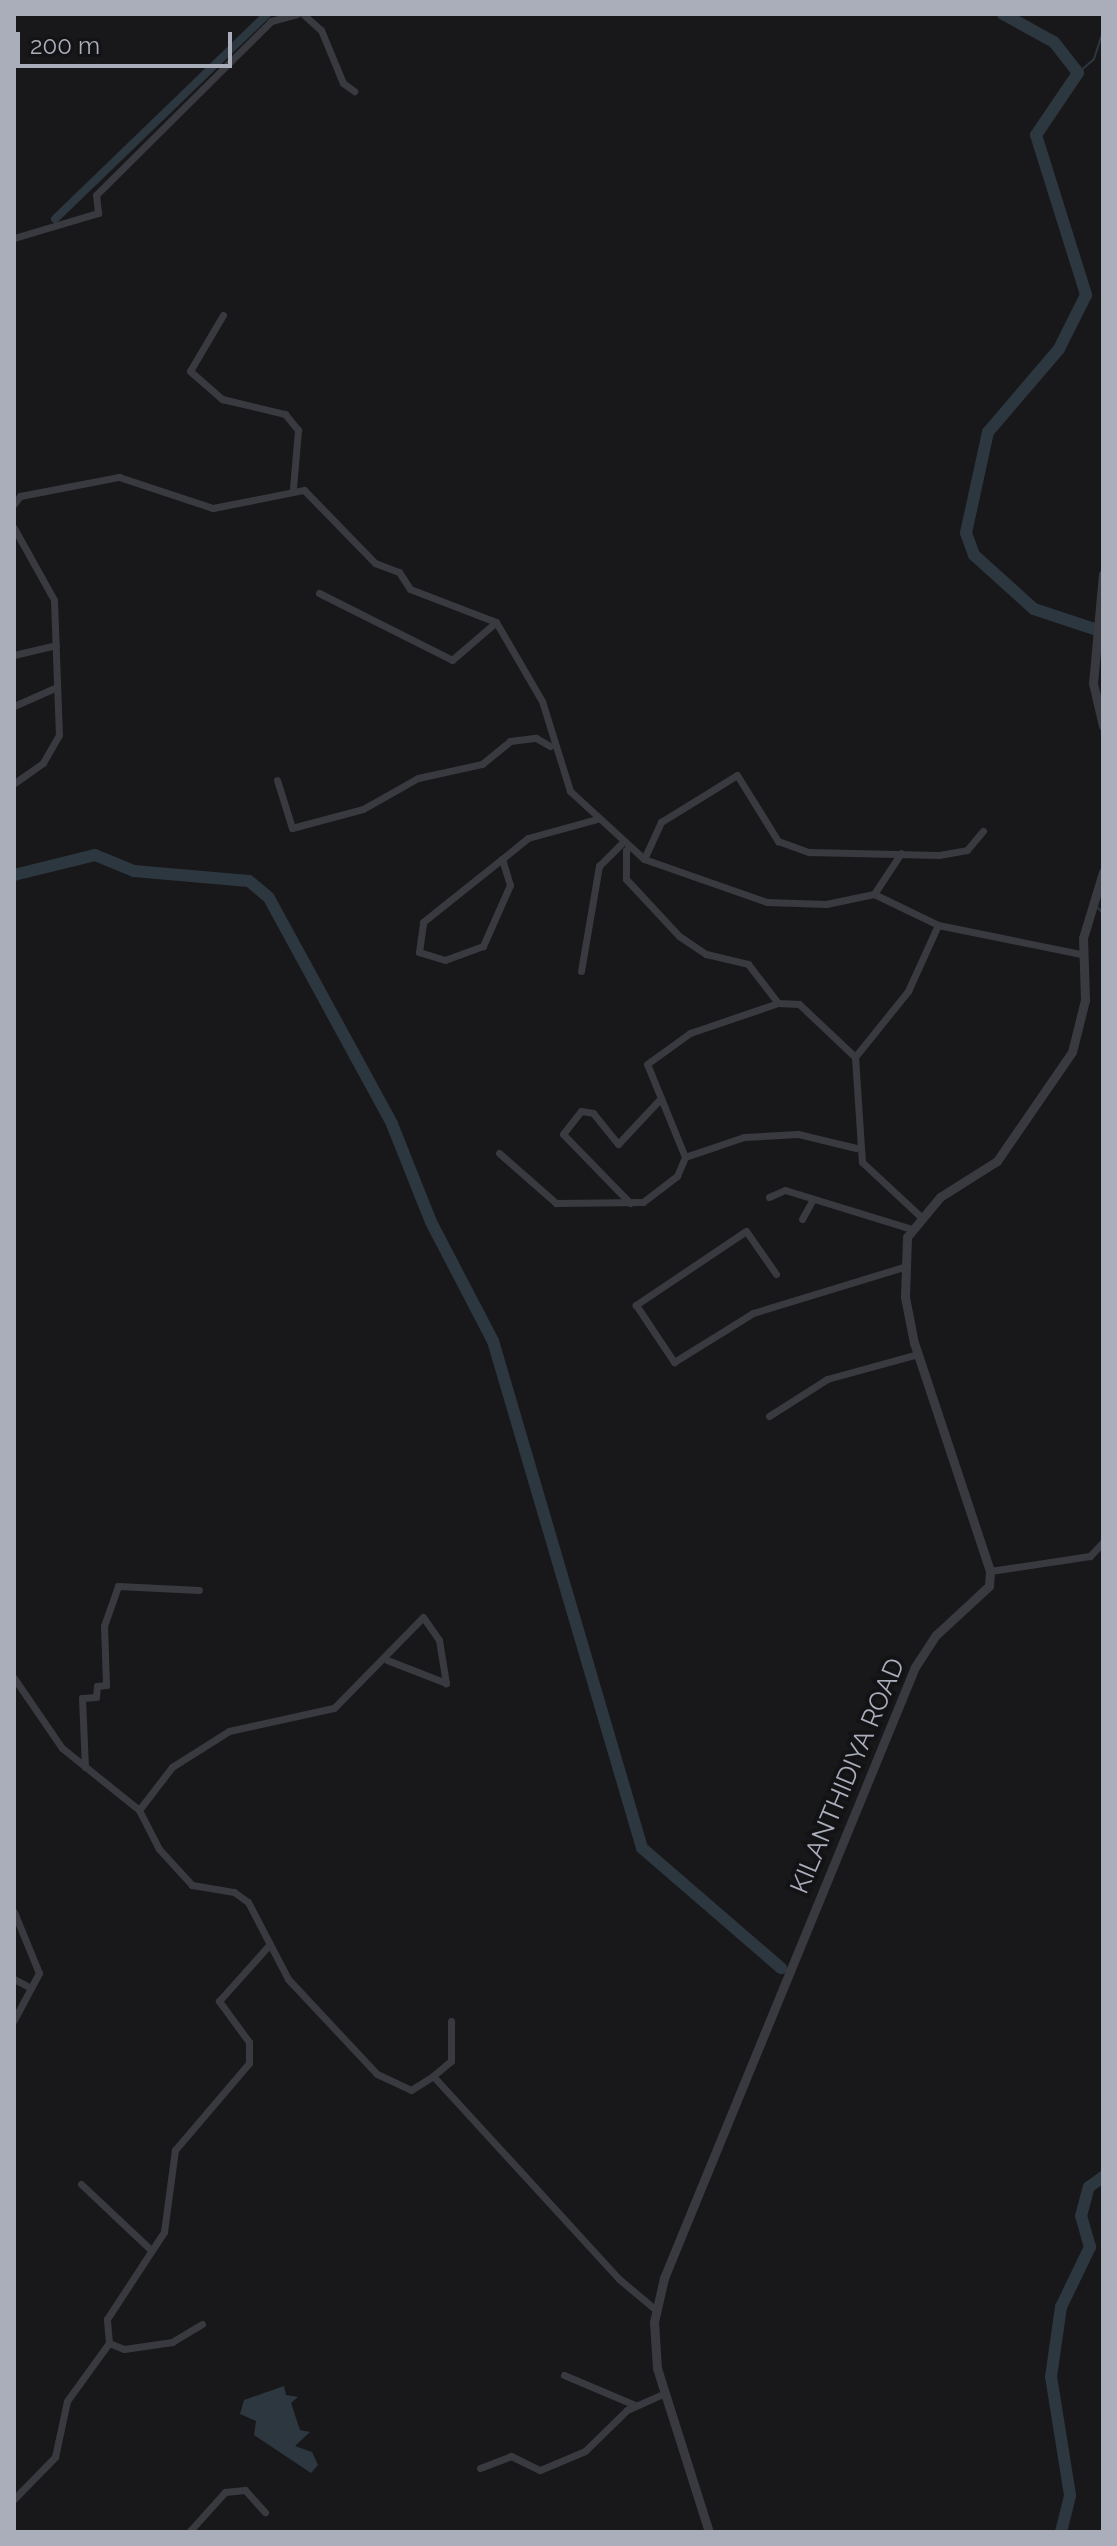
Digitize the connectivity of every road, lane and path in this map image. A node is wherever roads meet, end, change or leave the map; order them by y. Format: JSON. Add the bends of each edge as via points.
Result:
{"nodes":[{"id":1,"x":297,"y":14,"type":"edge"},
{"id":2,"x":303,"y":14,"type":"edge"},
{"id":3,"x":354,"y":91,"type":"dead end"},
{"id":4,"x":14,"y":238,"type":"edge"},
{"id":5,"x":223,"y":315,"type":"dead end"},
{"id":6,"x":293,"y":488,"type":"junction"},
{"id":7,"x":14,"y":504,"type":"edge"},
{"id":8,"x":14,"y":528,"type":"edge"},
{"id":9,"x":1103,"y":574,"type":"edge"},
{"id":10,"x":319,"y":593,"type":"dead end"},
{"id":11,"x":496,"y":622,"type":"junction"},
{"id":12,"x":56,"y":645,"type":"junction"},
{"id":13,"x":14,"y":655,"type":"edge"},
{"id":14,"x":57,"y":687,"type":"junction"},
{"id":15,"x":14,"y":706,"type":"edge"},
{"id":16,"x":1103,"y":726,"type":"edge"},
{"id":17,"x":550,"y":746,"type":"junction"},
{"id":18,"x":277,"y":780,"type":"dead end"},
{"id":19,"x":14,"y":783,"type":"edge"},
{"id":20,"x":597,"y":819,"type":"junction"},
{"id":21,"x":983,"y":831,"type":"dead end"},
{"id":22,"x":624,"y":847,"type":"junction"},
{"id":23,"x":901,"y":853,"type":"junction"},
{"id":24,"x":502,"y":859,"type":"junction"},
{"id":25,"x":644,"y":859,"type":"junction"},
{"id":26,"x":1103,"y":872,"type":"edge"},
{"id":27,"x":874,"y":894,"type":"junction"},
{"id":28,"x":938,"y":925,"type":"junction"},
{"id":29,"x":1080,"y":954,"type":"junction"},
{"id":30,"x":581,"y":971,"type":"dead end"},
{"id":31,"x":778,"y":1003,"type":"junction"},
{"id":32,"x":855,"y":1057,"type":"junction"},
{"id":33,"x":661,"y":1098,"type":"junction"},
{"id":34,"x":856,"y":1148,"type":"junction"},
{"id":35,"x":499,"y":1153,"type":"dead end"},
{"id":36,"x":685,"y":1157,"type":"junction"},
{"id":37,"x":769,"y":1197,"type":"dead end"},
{"id":38,"x":812,"y":1201,"type":"junction"},
{"id":39,"x":630,"y":1203,"type":"junction"},
{"id":40,"x":920,"y":1216,"type":"junction"},
{"id":41,"x":802,"y":1219,"type":"dead end"},
{"id":42,"x":912,"y":1229,"type":"junction"},
{"id":43,"x":903,"y":1267,"type":"junction"},
{"id":44,"x":776,"y":1274,"type":"dead end"},
{"id":45,"x":918,"y":1354,"type":"junction"},
{"id":46,"x":769,"y":1416,"type":"dead end"},
{"id":47,"x":1103,"y":1542,"type":"edge"},
{"id":48,"x":990,"y":1571,"type":"junction"},
{"id":49,"x":199,"y":1590,"type":"dead end"},
{"id":50,"x":387,"y":1660,"type":"junction"},
{"id":51,"x":14,"y":1678,"type":"edge"},
{"id":52,"x":85,"y":1767,"type":"junction"},
{"id":53,"x":139,"y":1810,"type":"junction"},
{"id":54,"x":14,"y":1912,"type":"edge"},
{"id":55,"x":270,"y":1944,"type":"junction"},
{"id":56,"x":14,"y":1979,"type":"edge"},
{"id":57,"x":31,"y":1988,"type":"junction"},
{"id":58,"x":14,"y":2020,"type":"edge"},
{"id":59,"x":451,"y":2021,"type":"dead end"},
{"id":60,"x":433,"y":2076,"type":"junction"},
{"id":61,"x":81,"y":2184,"type":"dead end"},
{"id":62,"x":151,"y":2250,"type":"junction"},
{"id":63,"x":656,"y":2310,"type":"junction"},
{"id":64,"x":202,"y":2324,"type":"dead end"},
{"id":65,"x":109,"y":2343,"type":"junction"},
{"id":66,"x":564,"y":2375,"type":"dead end"},
{"id":67,"x":665,"y":2393,"type":"junction"},
{"id":68,"x":635,"y":2405,"type":"junction"},
{"id":69,"x":480,"y":2468,"type":"dead end"},
{"id":70,"x":14,"y":2499,"type":"edge"},
{"id":71,"x":265,"y":2512,"type":"dead end"},
{"id":72,"x":189,"y":2532,"type":"edge"},
{"id":73,"x":709,"y":2532,"type":"edge"}],
"edges":[{"from":1,"to":4,"type":"street","via":[[271,21],[106,184],[96,195],[98,213]]},
{"from":2,"to":3,"type":"street","via":[[321,30],[343,83]]},
{"from":5,"to":6,"type":"street","via":[[190,371],[222,399],[285,414],[298,430]]},
{"from":6,"to":7,"type":"street","via":[[245,508],[213,508],[119,477],[20,496]]},
{"from":6,"to":11,"type":"street","via":[[375,563],[399,572],[410,589]]},
{"from":8,"to":12,"type":"street","via":[[54,600]]},
{"from":9,"to":16,"type":"street","via":[[1094,642]]},
{"from":10,"to":11,"type":"street","via":[[452,660]]},
{"from":11,"to":17,"type":"street","via":[[542,701]]},
{"from":12,"to":13,"type":"street"},
{"from":12,"to":14,"type":"street"},
{"from":14,"to":15,"type":"street"},
{"from":14,"to":19,"type":"street","via":[[59,735],[43,763]]},
{"from":17,"to":18,"type":"street","via":[[536,738],[510,741],[482,764],[418,778],[363,809],[292,828]]},
{"from":17,"to":20,"type":"street","via":[[570,791]]},
{"from":20,"to":22,"type":"street"},
{"from":20,"to":24,"type":"street","via":[[528,838]]},
{"from":21,"to":23,"type":"street","via":[[967,850]]},
{"from":22,"to":25,"type":"street"},
{"from":22,"to":30,"type":"street","via":[[599,866]]},
{"from":22,"to":31,"type":"street","via":[[626,879],[679,936],[706,954],[748,964]]},
{"from":23,"to":25,"type":"street","via":[[809,852],[778,841],[737,775],[661,822]]},
{"from":23,"to":27,"type":"street"},
{"from":24,"to":24,"type":"street","via":[[423,922],[419,952],[445,960],[483,946],[510,885]]},
{"from":25,"to":27,"type":"street","via":[[767,902],[826,904]]},
{"from":26,"to":29,"type":"street"},
{"from":27,"to":28,"type":"street"},
{"from":28,"to":29,"type":"street"},
{"from":28,"to":32,"type":"street","via":[[908,991]]},
{"from":29,"to":40,"type":"street","via":[[1085,1000],[1072,1052],[997,1161]]},
{"from":31,"to":32,"type":"street","via":[[799,1004]]},
{"from":31,"to":33,"type":"street","via":[[654,1054],[647,1064]]},
{"from":32,"to":34,"type":"street"},
{"from":33,"to":36,"type":"street"},
{"from":33,"to":39,"type":"street","via":[[618,1144],[593,1113],[581,1111],[563,1134]]},
{"from":34,"to":36,"type":"street","via":[[798,1134],[744,1137]]},
{"from":34,"to":40,"type":"street","via":[[885,1188]]},
{"from":35,"to":39,"type":"street","via":[[556,1203]]},
{"from":36,"to":39,"type":"street","via":[[677,1176],[643,1202]]},
{"from":37,"to":38,"type":"street","via":[[785,1190]]},
{"from":38,"to":41,"type":"street"},
{"from":38,"to":42,"type":"street"},
{"from":40,"to":42,"type":"street"},
{"from":42,"to":43,"type":"street"},
{"from":43,"to":44,"type":"street","via":[[753,1313],[674,1362],[636,1305],[746,1231]]},
{"from":43,"to":45,"type":"street"},
{"from":45,"to":46,"type":"street","via":[[827,1379]]},
{"from":45,"to":48,"type":"street"},
{"from":47,"to":48,"type":"street","via":[[1090,1556]]},
{"from":48,"to":63,"type":"street","name":"KILANTHIDIYA ROAD","via":[[985,1595],[936,1635],[915,1667]]},
{"from":49,"to":52,"type":"street","via":[[118,1586],[104,1626],[106,1685],[97,1686],[96,1697],[82,1698]]},
{"from":50,"to":50,"type":"street","via":[[426,1679],[446,1683],[439,1640],[423,1617]]},
{"from":50,"to":53,"type":"street","via":[[334,1708],[229,1731],[181,1760]]},
{"from":51,"to":52,"type":"street","via":[[62,1748]]},
{"from":52,"to":53,"type":"street"},
{"from":53,"to":55,"type":"street","via":[[159,1849],[192,1885],[241,1895]]},
{"from":54,"to":57,"type":"street","via":[[34,1949],[39,1973]]},
{"from":55,"to":60,"type":"street","via":[[288,1979],[377,2074],[411,2090]]},
{"from":55,"to":62,"type":"street","via":[[219,2001],[249,2042],[249,2063],[175,2150],[168,2218]]},
{"from":56,"to":57,"type":"street"},
{"from":57,"to":58,"type":"street"},
{"from":59,"to":60,"type":"street","via":[[451,2061]]},
{"from":60,"to":63,"type":"street"},
{"from":61,"to":62,"type":"street"},
{"from":62,"to":65,"type":"street","via":[[107,2319]]},
{"from":63,"to":67,"type":"street","name":"KILANTHIDIYA ROAD","via":[[653,2344]]},
{"from":64,"to":65,"type":"street","via":[[172,2342],[124,2349]]},
{"from":65,"to":70,"type":"street","via":[[67,2401],[51,2465]]},
{"from":66,"to":68,"type":"street"},
{"from":67,"to":68,"type":"street"},
{"from":67,"to":73,"type":"street","name":"KILANTHIDIYA ROAD"},
{"from":68,"to":69,"type":"street","via":[[585,2451],[540,2470],[511,2456]]},
{"from":71,"to":72,"type":"street","via":[[245,2490],[225,2492]]}]}
